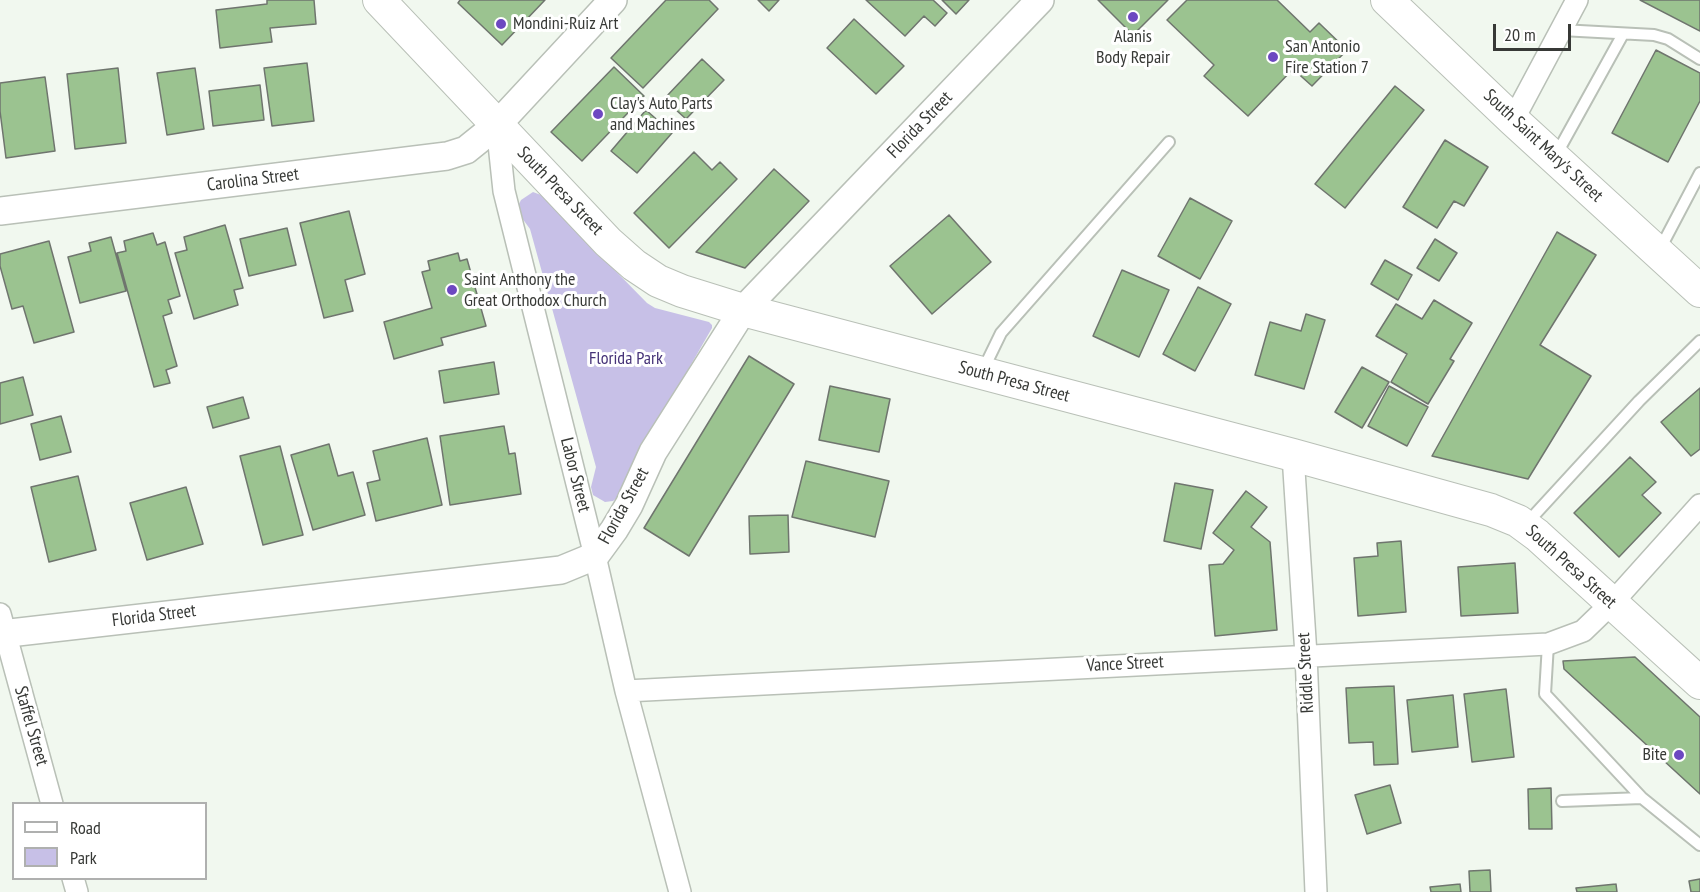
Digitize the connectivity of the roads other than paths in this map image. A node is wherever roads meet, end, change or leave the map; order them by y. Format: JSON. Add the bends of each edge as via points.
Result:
{"nodes":[{"id":1,"x":379,"y":0,"type":"edge"},
{"id":2,"x":613,"y":0,"type":"edge"},
{"id":3,"x":1040,"y":0,"type":"edge"},
{"id":4,"x":1387,"y":0,"type":"edge"},
{"id":5,"x":1577,"y":0,"type":"edge"},
{"id":6,"x":1561,"y":30,"type":"junction"},
{"id":7,"x":1623,"y":34,"type":"junction"},
{"id":8,"x":1700,"y":59,"type":"edge"},
{"id":9,"x":1514,"y":120,"type":"junction"},
{"id":10,"x":497,"y":125,"type":"junction"},
{"id":11,"x":1169,"y":141,"type":"dead end"},
{"id":12,"x":1554,"y":158,"type":"junction"},
{"id":13,"x":1700,"y":173,"type":"edge"},
{"id":14,"x":0,"y":211,"type":"edge"},
{"id":15,"x":1658,"y":252,"type":"junction"},
{"id":16,"x":1700,"y":291,"type":"edge"},
{"id":17,"x":743,"y":310,"type":"junction"},
{"id":18,"x":1700,"y":341,"type":"edge"},
{"id":19,"x":981,"y":373,"type":"junction"},
{"id":20,"x":1293,"y":455,"type":"junction"},
{"id":21,"x":1700,"y":505,"type":"edge"},
{"id":22,"x":1525,"y":526,"type":"junction"},
{"id":23,"x":596,"y":556,"type":"junction"},
{"id":24,"x":1612,"y":603,"type":"junction"},
{"id":25,"x":2,"y":627,"type":"edge"},
{"id":26,"x":1548,"y":644,"type":"junction"},
{"id":27,"x":1306,"y":655,"type":"junction"},
{"id":28,"x":1700,"y":683,"type":"edge"},
{"id":29,"x":626,"y":691,"type":"junction"},
{"id":30,"x":1642,"y":798,"type":"junction"},
{"id":31,"x":1562,"y":801,"type":"dead end"},
{"id":32,"x":51,"y":802,"type":"edge"},
{"id":33,"x":1700,"y":845,"type":"edge"},
{"id":34,"x":680,"y":892,"type":"edge"},
{"id":35,"x":1316,"y":892,"type":"edge"}],
"edges":[{"from":1,"to":10,"type":"main road","name":"South Presa Street"},
{"from":2,"to":10,"type":"street","name":"Carolina Street"},
{"from":3,"to":17,"type":"street","name":"Florida Street"},
{"from":4,"to":9,"type":"main road","name":"South Saint Mary's Street"},
{"from":5,"to":6,"type":"street"},
{"from":6,"to":7,"type":"lane"},
{"from":6,"to":9,"type":"street"},
{"from":7,"to":8,"type":"lane","via":[[1668,39]]},
{"from":7,"to":12,"type":"lane"},
{"from":9,"to":12,"type":"main road","name":"South Saint Mary's Street"},
{"from":10,"to":14,"type":"street","name":"Carolina Street","via":[[466,150],[447,156]]},
{"from":10,"to":17,"type":"main road","name":"South Presa Street","via":[[634,265],[681,291]]},
{"from":10,"to":23,"type":"street","name":"Labor Street","via":[[504,191]]},
{"from":11,"to":19,"type":"lane","via":[[1001,333]]},
{"from":12,"to":15,"type":"main road","name":"South Saint Mary's Street"},
{"from":13,"to":15,"type":"lane"},
{"from":15,"to":16,"type":"main road","name":"South Saint Mary's Street"},
{"from":17,"to":19,"type":"main road","name":"South Presa Street"},
{"from":17,"to":23,"type":"street","name":"Florida Street","via":[[653,452],[629,505]]},
{"from":18,"to":22,"type":"lane","via":[[1631,409]]},
{"from":19,"to":20,"type":"main road","name":"South Presa Street"},
{"from":20,"to":22,"type":"main road","name":"South Presa Street","via":[[1491,510]]},
{"from":20,"to":27,"type":"street","name":"Riddle Street"},
{"from":21,"to":24,"type":"street","name":"Vance Street"},
{"from":22,"to":24,"type":"main road","name":"South Presa Street"},
{"from":23,"to":25,"type":"street","name":"Florida Street","via":[[561,570]]},
{"from":23,"to":29,"type":"street","name":"Labor Street"},
{"from":24,"to":26,"type":"street","name":"Vance Street","via":[[1582,631]]},
{"from":24,"to":28,"type":"main road","name":"South Presa Street"},
{"from":25,"to":32,"type":"street","name":"Staffel Street"},
{"from":26,"to":27,"type":"street","name":"Vance Street"},
{"from":26,"to":30,"type":"lane","via":[[1545,693]]},
{"from":27,"to":29,"type":"street","name":"Vance Street"},
{"from":27,"to":35,"type":"street","name":"Riddle Street"},
{"from":29,"to":34,"type":"street","name":"Labor Street"},
{"from":30,"to":31,"type":"lane"},
{"from":30,"to":33,"type":"lane"}]}
